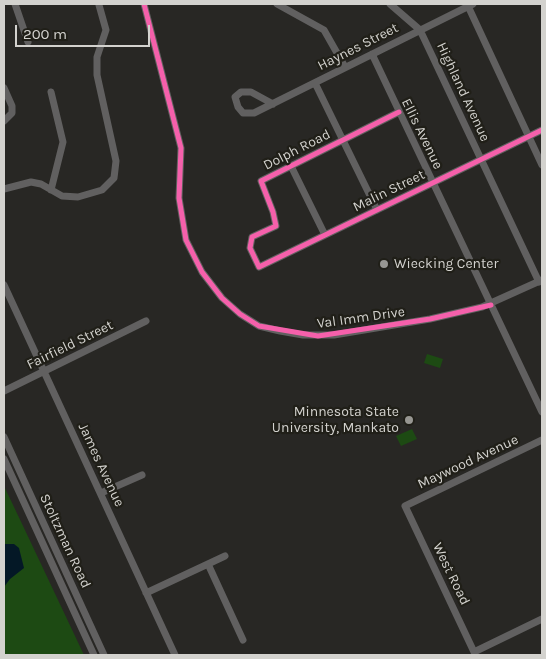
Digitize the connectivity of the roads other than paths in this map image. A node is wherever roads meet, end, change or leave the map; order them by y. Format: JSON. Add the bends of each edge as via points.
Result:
{"nodes":[{"id":1,"x":15,"y":4,"type":"edge"},
{"id":2,"x":144,"y":4,"type":"edge"},
{"id":3,"x":277,"y":4,"type":"edge"},
{"id":4,"x":390,"y":4,"type":"edge"},
{"id":5,"x":99,"y":5,"type":"edge"},
{"id":6,"x":470,"y":5,"type":"edge"},
{"id":7,"x":420,"y":30,"type":"junction"},
{"id":8,"x":28,"y":42,"type":"dead end"},
{"id":9,"x":372,"y":54,"type":"junction"},
{"id":10,"x":345,"y":68,"type":"junction"},
{"id":11,"x":315,"y":83,"type":"junction"},
{"id":12,"x":4,"y":89,"type":"edge"},
{"id":13,"x":51,"y":92,"type":"dead end"},
{"id":14,"x":273,"y":104,"type":"junction"},
{"id":15,"x":399,"y":112,"type":"junction"},
{"id":16,"x":4,"y":121,"type":"edge"},
{"id":17,"x":542,"y":130,"type":"edge"},
{"id":18,"x":529,"y":136,"type":"junction"},
{"id":19,"x":342,"y":140,"type":"junction"},
{"id":20,"x":481,"y":159,"type":"junction"},
{"id":21,"x":542,"y":165,"type":"edge"},
{"id":22,"x":291,"y":166,"type":"junction"},
{"id":23,"x":433,"y":182,"type":"junction"},
{"id":24,"x":4,"y":189,"type":"edge"},
{"id":25,"x":51,"y":190,"type":"junction"},
{"id":26,"x":377,"y":210,"type":"junction"},
{"id":27,"x":325,"y":235,"type":"junction"},
{"id":28,"x":252,"y":253,"type":"joint"},
{"id":29,"x":540,"y":281,"type":"edge"},
{"id":30,"x":4,"y":285,"type":"edge"},
{"id":31,"x":491,"y":304,"type":"junction"},
{"id":32,"x":146,"y":321,"type":"dead end"},
{"id":33,"x":44,"y":371,"type":"junction"},
{"id":34,"x":4,"y":391,"type":"edge"},
{"id":35,"x":542,"y":412,"type":"edge"},
{"id":36,"x":4,"y":437,"type":"edge"},
{"id":37,"x":542,"y":440,"type":"edge"},
{"id":38,"x":4,"y":460,"type":"edge"},
{"id":39,"x":142,"y":475,"type":"dead end"},
{"id":40,"x":101,"y":493,"type":"junction"},
{"id":41,"x":405,"y":506,"type":"joint"},
{"id":42,"x":225,"y":556,"type":"dead end"},
{"id":43,"x":208,"y":564,"type":"junction"},
{"id":44,"x":146,"y":593,"type":"junction"},
{"id":45,"x":542,"y":619,"type":"edge"},
{"id":46,"x":243,"y":640,"type":"dead end"},
{"id":47,"x":94,"y":655,"type":"edge"},
{"id":48,"x":104,"y":655,"type":"edge"},
{"id":49,"x":175,"y":655,"type":"edge"}],
"edges":[{"from":1,"to":8,"type":"street"},
{"from":2,"to":31,"type":"street","name":"Val Imm Drive","via":[[181,148],[179,198],[186,240],[202,272],[222,298],[240,314],[258,326],[318,336],[430,319]]},
{"from":3,"to":10,"type":"street","via":[[324,30]]},
{"from":4,"to":7,"type":"street","name":"Highland Avenue"},
{"from":5,"to":25,"type":"street","via":[[106,30],[97,57],[97,75],[107,113],[116,172],[107,188],[96,192],[67,197]]},
{"from":6,"to":7,"type":"street","name":"Haynes Street"},
{"from":6,"to":18,"type":"street"},
{"from":7,"to":9,"type":"street","name":"Haynes Street"},
{"from":7,"to":20,"type":"street","name":"Highland Avenue"},
{"from":9,"to":10,"type":"street","name":"Haynes Street"},
{"from":9,"to":15,"type":"street","name":"Ellis Avenue"},
{"from":10,"to":11,"type":"street","name":"Haynes Street"},
{"from":11,"to":14,"type":"street","name":"Haynes Street"},
{"from":11,"to":19,"type":"street"},
{"from":12,"to":16,"type":"street","via":[[12,106],[12,113]]},
{"from":13,"to":25,"type":"street","via":[[63,142]]},
{"from":14,"to":14,"type":"street","name":"Haynes Street","via":[[251,92],[236,97],[243,113],[254,113]]},
{"from":15,"to":19,"type":"street","name":"Dolph Road"},
{"from":15,"to":23,"type":"street","name":"Ellis Avenue"},
{"from":17,"to":18,"type":"street","name":"Malin Street"},
{"from":18,"to":20,"type":"street","name":"Malin Street"},
{"from":18,"to":21,"type":"street"},
{"from":19,"to":22,"type":"street","name":"Dolph Road"},
{"from":19,"to":26,"type":"street"},
{"from":20,"to":23,"type":"street","name":"Malin Street"},
{"from":20,"to":29,"type":"street","name":"Highland Avenue"},
{"from":22,"to":27,"type":"street"},
{"from":22,"to":28,"type":"street","name":"Dolph Road","via":[[260,181],[276,226],[252,237]]},
{"from":23,"to":26,"type":"street","name":"Malin Street"},
{"from":23,"to":31,"type":"street","name":"Ellis Avenue"},
{"from":24,"to":25,"type":"street","via":[[31,182]]},
{"from":26,"to":27,"type":"street","name":"Malin Street"},
{"from":27,"to":28,"type":"street","name":"Malin Street","via":[[259,267]]},
{"from":29,"to":31,"type":"street","name":"Val Imm Drive"},
{"from":30,"to":33,"type":"street","name":"James Avenue"},
{"from":31,"to":35,"type":"street","name":"Ellis Avenue"},
{"from":32,"to":33,"type":"street","name":"Fairfield Street"},
{"from":33,"to":34,"type":"street","name":"Fairfield Street"},
{"from":33,"to":40,"type":"street","name":"James Avenue"},
{"from":36,"to":48,"type":"street","name":"Stoltzman Road"},
{"from":37,"to":41,"type":"street","name":"Maywood Avenue"},
{"from":38,"to":47,"type":"street","name":"Stoltzman Road"},
{"from":39,"to":40,"type":"street"},
{"from":40,"to":44,"type":"street","name":"James Avenue"},
{"from":41,"to":45,"type":"street","name":"West Road","via":[[474,652]]},
{"from":42,"to":43,"type":"street"},
{"from":43,"to":44,"type":"street"},
{"from":43,"to":46,"type":"street"},
{"from":44,"to":49,"type":"street","name":"James Avenue"}]}
